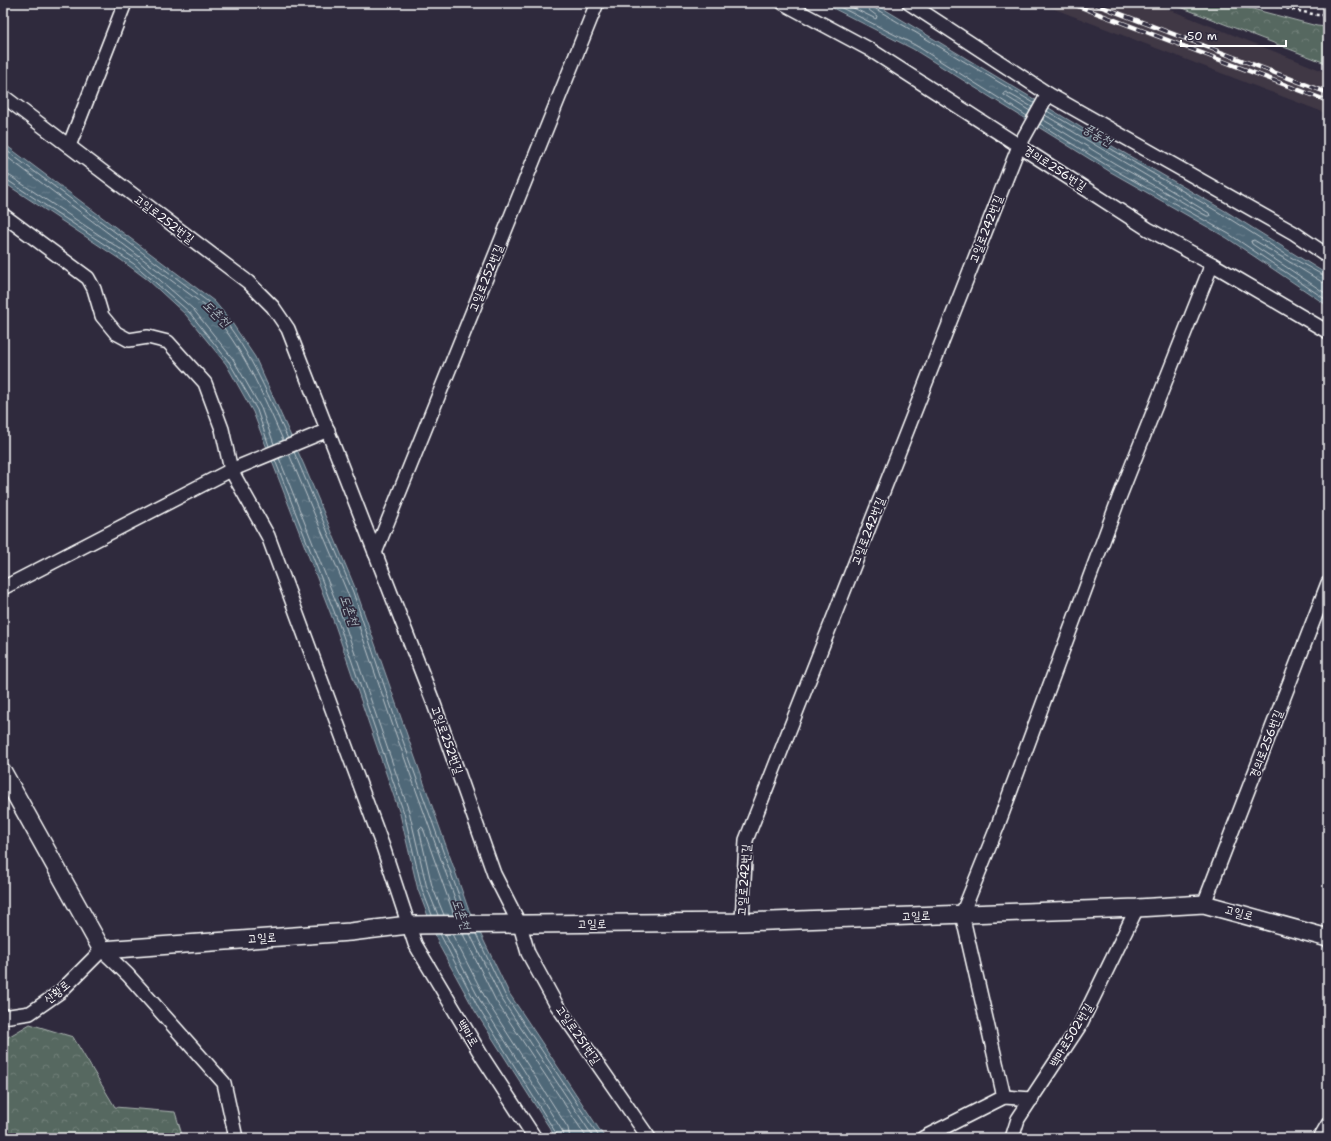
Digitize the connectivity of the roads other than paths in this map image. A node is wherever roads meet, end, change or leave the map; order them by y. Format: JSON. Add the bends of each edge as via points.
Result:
{"nodes":[{"id":1,"x":125,"y":3,"type":"edge"},
{"id":2,"x":597,"y":3,"type":"edge"},
{"id":3,"x":783,"y":3,"type":"edge"},
{"id":4,"x":909,"y":3,"type":"edge"},
{"id":5,"x":3,"y":96,"type":"edge"},
{"id":6,"x":1047,"y":97,"type":"junction"},
{"id":7,"x":1022,"y":141,"type":"junction"},
{"id":8,"x":69,"y":146,"type":"junction"},
{"id":9,"x":3,"y":215,"type":"edge"},
{"id":10,"x":1328,"y":256,"type":"edge"},
{"id":11,"x":1212,"y":264,"type":"junction"},
{"id":12,"x":1328,"y":332,"type":"edge"},
{"id":13,"x":328,"y":430,"type":"junction"},
{"id":14,"x":235,"y":467,"type":"junction"},
{"id":15,"x":376,"y":553,"type":"junction"},
{"id":16,"x":1328,"y":584,"type":"edge"},
{"id":17,"x":3,"y":588,"type":"edge"},
{"id":18,"x":3,"y":772,"type":"edge"},
{"id":19,"x":1204,"y":904,"type":"junction"},
{"id":20,"x":1137,"y":908,"type":"junction"},
{"id":21,"x":962,"y":914,"type":"junction"},
{"id":22,"x":742,"y":922,"type":"junction"},
{"id":23,"x":414,"y":925,"type":"junction"},
{"id":24,"x":520,"y":925,"type":"junction"},
{"id":25,"x":1328,"y":938,"type":"edge"},
{"id":26,"x":102,"y":950,"type":"junction"},
{"id":27,"x":3,"y":1017,"type":"edge"},
{"id":28,"x":1004,"y":1097,"type":"junction"},
{"id":29,"x":1032,"y":1099,"type":"junction"},
{"id":30,"x":1328,"y":1124,"type":"edge"},
{"id":31,"x":236,"y":1138,"type":"edge"},
{"id":32,"x":535,"y":1138,"type":"edge"},
{"id":33,"x":649,"y":1138,"type":"edge"},
{"id":34,"x":923,"y":1138,"type":"edge"},
{"id":35,"x":1012,"y":1138,"type":"edge"},
{"id":36,"x":1323,"y":1138,"type":"edge"}],
"edges":[{"from":1,"to":8,"type":"street"},
{"from":2,"to":15,"type":"street","name":"고일로252번길"},
{"from":3,"to":7,"type":"street","name":"경의로256번길","via":[[869,49]]},
{"from":4,"to":6,"type":"street"},
{"from":5,"to":8,"type":"street","name":"고일로252번길"},
{"from":6,"to":7,"type":"street","name":"고일로242번길"},
{"from":6,"to":10,"type":"street","via":[[1294,233]]},
{"from":7,"to":11,"type":"street","name":"경의로256번길","via":[[1148,229]]},
{"from":7,"to":22,"type":"street","name":"고일로242번길","via":[[746,840]]},
{"from":8,"to":13,"type":"street","name":"고일로252번길","via":[[248,282],[273,307],[288,329]]},
{"from":9,"to":14,"type":"street","name":"백마로","via":[[88,278],[102,316],[116,333],[129,340],[148,338],[168,342],[205,383]]},
{"from":11,"to":12,"type":"street","name":"경의로256번길"},
{"from":11,"to":21,"type":"street","via":[[1119,498],[1001,818]]},
{"from":13,"to":14,"type":"street"},
{"from":13,"to":15,"type":"street","name":"고일로252번길"},
{"from":14,"to":17,"type":"street"},
{"from":14,"to":23,"type":"street","name":"백마로","via":[[268,536]]},
{"from":15,"to":24,"type":"street","name":"고일로252번길","via":[[434,704],[494,874]]},
{"from":16,"to":19,"type":"street","name":"경의로256번길"},
{"from":18,"to":26,"type":"street"},
{"from":19,"to":20,"type":"street","name":"고일로"},
{"from":19,"to":25,"type":"street","name":"고일로"},
{"from":20,"to":21,"type":"street","name":"고일로"},
{"from":20,"to":29,"type":"street","name":"백마로502번길","via":[[1080,1026]]},
{"from":21,"to":22,"type":"street","name":"고일로"},
{"from":21,"to":28,"type":"street"},
{"from":22,"to":24,"type":"street","name":"고일로"},
{"from":23,"to":24,"type":"street","name":"고일로"},
{"from":23,"to":26,"type":"street","name":"고일로"},
{"from":23,"to":32,"type":"street","name":"백마로","via":[[415,944],[442,992]]},
{"from":24,"to":33,"type":"street","name":"고일로251번길","via":[[528,953],[556,1004]]},
{"from":26,"to":27,"type":"street","name":"산황로","via":[[60,992],[30,1013]]},
{"from":26,"to":31,"type":"street","via":[[224,1083]]},
{"from":28,"to":29,"type":"street"},
{"from":28,"to":34,"type":"street"},
{"from":29,"to":35,"type":"street","name":"백마로502번길","via":[[1018,1119]]},
{"from":30,"to":36,"type":"street","via":[[1321,1136]]}]}
